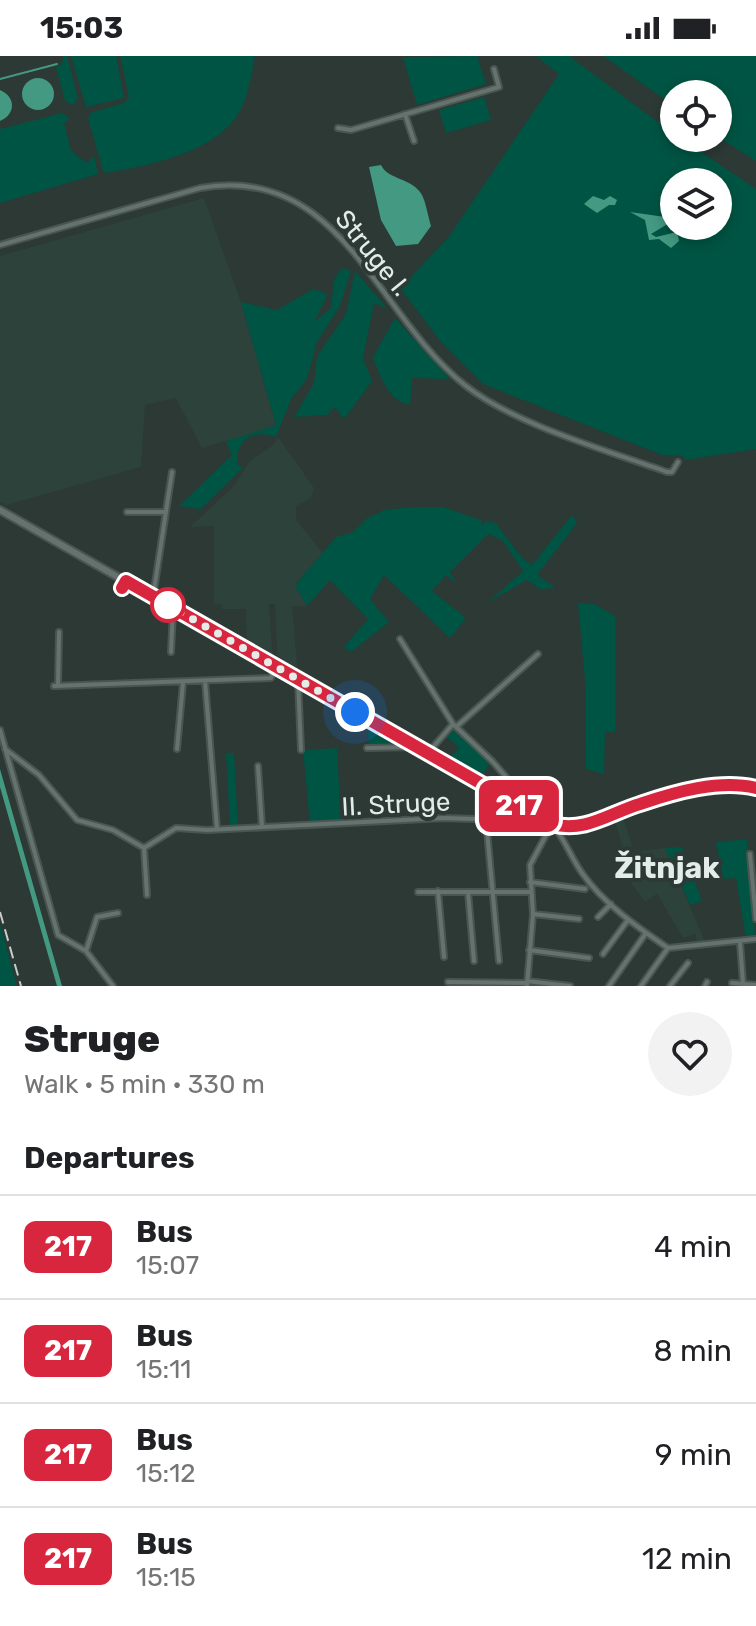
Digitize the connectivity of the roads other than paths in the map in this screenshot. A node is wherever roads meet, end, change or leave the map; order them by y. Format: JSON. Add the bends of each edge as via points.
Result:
{"nodes":[{"id":1,"x":494,"y":69,"type":"dead end"},
{"id":2,"x":405,"y":114,"type":"junction"},
{"id":3,"x":338,"y":128,"type":"dead end"},
{"id":4,"x":414,"y":141,"type":"dead end"},
{"id":5,"x":0,"y":245,"type":"edge"},
{"id":6,"x":678,"y":462,"type":"dead end"},
{"id":7,"x":172,"y":472,"type":"dead end"},
{"id":8,"x":0,"y":510,"type":"edge"},
{"id":9,"x":127,"y":512,"type":"dead end"},
{"id":10,"x":165,"y":512,"type":"junction"},
{"id":11,"x":153,"y":597,"type":"junction"},
{"id":12,"x":173,"y":607,"type":"junction"},
{"id":13,"x":59,"y":632,"type":"dead end"},
{"id":14,"x":400,"y":639,"type":"dead end"},
{"id":15,"x":171,"y":652,"type":"dead end"},
{"id":16,"x":538,"y":654,"type":"dead end"},
{"id":17,"x":275,"y":666,"type":"junction"},
{"id":18,"x":298,"y":680,"type":"junction"},
{"id":19,"x":205,"y":681,"type":"junction"},
{"id":20,"x":183,"y":683,"type":"junction"},
{"id":21,"x":455,"y":725,"type":"junction"},
{"id":22,"x":0,"y":730,"type":"edge"},
{"id":23,"x":415,"y":747,"type":"junction"},
{"id":24,"x":367,"y":748,"type":"dead end"},
{"id":25,"x":5,"y":749,"type":"junction"},
{"id":26,"x":177,"y":749,"type":"dead end"},
{"id":27,"x":301,"y":750,"type":"dead end"},
{"id":28,"x":427,"y":754,"type":"junction"},
{"id":29,"x":18,"y":761,"type":"junction"},
{"id":30,"x":258,"y":766,"type":"dead end"},
{"id":31,"x":11,"y":769,"type":"junction"},
{"id":32,"x":756,"y":788,"type":"edge"},
{"id":33,"x":532,"y":814,"type":"junction"},
{"id":34,"x":542,"y":819,"type":"junction"},
{"id":35,"x":486,"y":820,"type":"junction"},
{"id":36,"x":552,"y":824,"type":"junction"},
{"id":37,"x":262,"y":827,"type":"junction"},
{"id":38,"x":217,"y":829,"type":"junction"},
{"id":39,"x":144,"y":848,"type":"junction"},
{"id":40,"x":750,"y":854,"type":"dead end"},
{"id":41,"x":530,"y":882,"type":"junction"},
{"id":42,"x":585,"y":889,"type":"dead end"},
{"id":43,"x":438,"y":891,"type":"junction"},
{"id":44,"x":418,"y":892,"type":"dead end"},
{"id":45,"x":468,"y":892,"type":"junction"},
{"id":46,"x":493,"y":892,"type":"junction"},
{"id":47,"x":531,"y":892,"type":"junction"},
{"id":48,"x":147,"y":895,"type":"dead end"},
{"id":49,"x":611,"y":904,"type":"junction"},
{"id":50,"x":118,"y":913,"type":"dead end"},
{"id":51,"x":533,"y":914,"type":"junction"},
{"id":52,"x":598,"y":917,"type":"dead end"},
{"id":53,"x":579,"y":919,"type":"dead end"},
{"id":54,"x":756,"y":919,"type":"edge"},
{"id":55,"x":628,"y":920,"type":"junction"},
{"id":56,"x":646,"y":933,"type":"junction"},
{"id":57,"x":756,"y":939,"type":"edge"},
{"id":58,"x":740,"y":941,"type":"junction"},
{"id":59,"x":668,"y":948,"type":"junction"},
{"id":60,"x":529,"y":950,"type":"junction"},
{"id":61,"x":86,"y":951,"type":"junction"},
{"id":62,"x":603,"y":954,"type":"dead end"},
{"id":63,"x":444,"y":957,"type":"dead end"},
{"id":64,"x":589,"y":958,"type":"dead end"},
{"id":65,"x":474,"y":961,"type":"dead end"},
{"id":66,"x":499,"y":961,"type":"dead end"},
{"id":67,"x":688,"y":963,"type":"dead end"},
{"id":68,"x":644,"y":980,"type":"junction"},
{"id":69,"x":448,"y":982,"type":"dead end"},
{"id":70,"x":527,"y":983,"type":"edge"},
{"id":71,"x":732,"y":983,"type":"dead end"},
{"id":72,"x":743,"y":983,"type":"junction"},
{"id":73,"x":756,"y":985,"type":"edge"},
{"id":74,"x":113,"y":986,"type":"edge"},
{"id":75,"x":570,"y":986,"type":"edge"},
{"id":76,"x":609,"y":986,"type":"edge"},
{"id":77,"x":641,"y":986,"type":"edge"},
{"id":78,"x":650,"y":986,"type":"edge"},
{"id":79,"x":670,"y":986,"type":"edge"}],
"edges":[{"from":1,"to":2,"type":"street","via":[[499,87]]},
{"from":2,"to":3,"type":"street","via":[[351,130]]},
{"from":2,"to":4,"type":"street"},
{"from":5,"to":6,"type":"street","name":"Struge I.","via":[[200,188],[255,186],[298,202],[336,229],[434,358],[481,396],[529,420],[667,472]]},
{"from":7,"to":10,"type":"street"},
{"from":8,"to":11,"type":"street"},
{"from":9,"to":10,"type":"street"},
{"from":10,"to":11,"type":"street"},
{"from":11,"to":12,"type":"street"},
{"from":12,"to":15,"type":"street"},
{"from":12,"to":17,"type":"street"},
{"from":13,"to":20,"type":"street","via":[[56,686]]},
{"from":14,"to":21,"type":"street"},
{"from":16,"to":21,"type":"street"},
{"from":17,"to":18,"type":"street"},
{"from":17,"to":19,"type":"street","via":[[271,678]]},
{"from":18,"to":23,"type":"street"},
{"from":18,"to":27,"type":"street"},
{"from":19,"to":20,"type":"street"},
{"from":19,"to":38,"type":"street"},
{"from":20,"to":26,"type":"street"},
{"from":21,"to":28,"type":"street"},
{"from":21,"to":34,"type":"street"},
{"from":22,"to":25,"type":"street"},
{"from":23,"to":24,"type":"street"},
{"from":23,"to":28,"type":"street"},
{"from":25,"to":29,"type":"street"},
{"from":25,"to":31,"type":"street"},
{"from":28,"to":33,"type":"street"},
{"from":29,"to":31,"type":"street"},
{"from":29,"to":39,"type":"street","via":[[39,775],[77,820],[113,830]]},
{"from":30,"to":37,"type":"street"},
{"from":31,"to":61,"type":"street","via":[[60,937]]},
{"from":32,"to":36,"type":"street","via":[[717,786],[642,803],[586,825]]},
{"from":33,"to":34,"type":"street"},
{"from":33,"to":35,"type":"street","name":"II. Struge"},
{"from":34,"to":36,"type":"street"},
{"from":35,"to":37,"type":"street","name":"II. Struge"},
{"from":35,"to":46,"type":"street"},
{"from":36,"to":41,"type":"street","via":[[531,861]]},
{"from":36,"to":49,"type":"street","via":[[582,874]]},
{"from":37,"to":38,"type":"street","name":"II. Struge"},
{"from":38,"to":39,"type":"street","name":"II. Struge","via":[[176,828]]},
{"from":39,"to":48,"type":"street"},
{"from":40,"to":54,"type":"street"},
{"from":41,"to":42,"type":"street"},
{"from":41,"to":47,"type":"street"},
{"from":43,"to":44,"type":"street"},
{"from":43,"to":45,"type":"street"},
{"from":43,"to":63,"type":"street"},
{"from":45,"to":46,"type":"street"},
{"from":45,"to":65,"type":"street"},
{"from":46,"to":47,"type":"street"},
{"from":46,"to":66,"type":"street"},
{"from":47,"to":51,"type":"street"},
{"from":49,"to":52,"type":"street"},
{"from":49,"to":55,"type":"street"},
{"from":50,"to":61,"type":"street","via":[[97,917]]},
{"from":51,"to":53,"type":"street"},
{"from":51,"to":60,"type":"street"},
{"from":55,"to":56,"type":"street"},
{"from":55,"to":62,"type":"street"},
{"from":56,"to":59,"type":"street"},
{"from":56,"to":76,"type":"street"},
{"from":57,"to":58,"type":"street"},
{"from":58,"to":59,"type":"street"},
{"from":58,"to":72,"type":"street"},
{"from":59,"to":68,"type":"street"},
{"from":60,"to":64,"type":"street"},
{"from":60,"to":70,"type":"street"},
{"from":61,"to":74,"type":"street"},
{"from":67,"to":79,"type":"street"},
{"from":68,"to":77,"type":"street"},
{"from":68,"to":78,"type":"street"},
{"from":69,"to":70,"type":"street"},
{"from":70,"to":75,"type":"street"},
{"from":71,"to":72,"type":"street"},
{"from":72,"to":73,"type":"street"}]}
